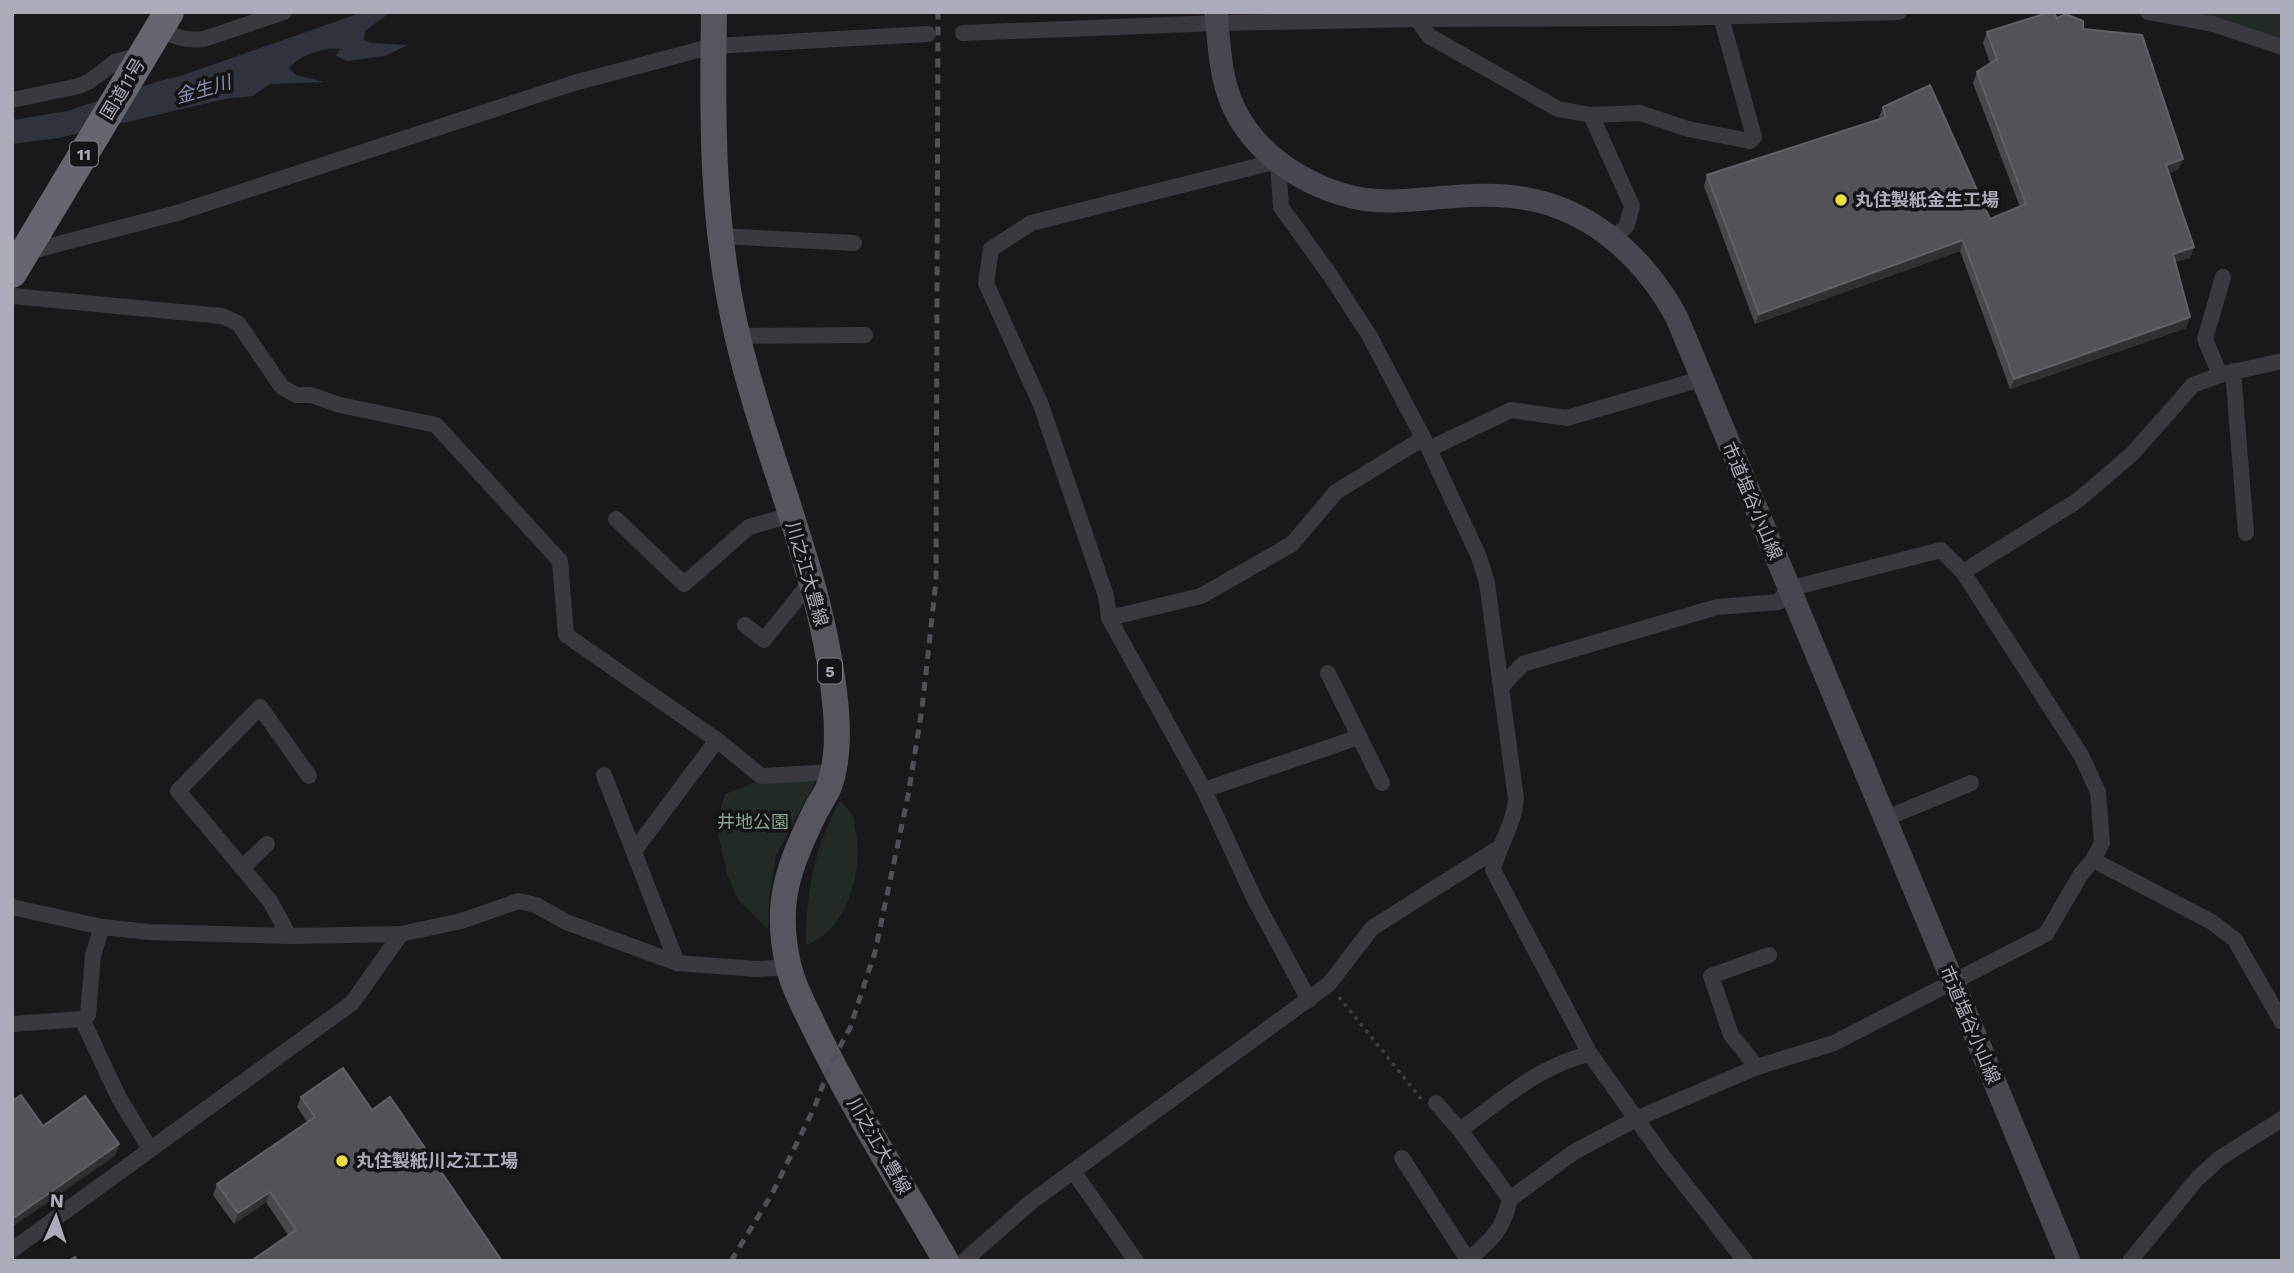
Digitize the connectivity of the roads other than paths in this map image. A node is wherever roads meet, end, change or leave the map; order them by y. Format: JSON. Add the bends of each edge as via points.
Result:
{"nodes":[{"id":1,"x":284,"y":12,"type":"edge"},
{"id":2,"x":714,"y":12,"type":"edge"},
{"id":3,"x":1899,"y":12,"type":"edge"},
{"id":4,"x":2148,"y":12,"type":"edge"},
{"id":5,"x":1217,"y":17,"type":"edge"},
{"id":6,"x":1721,"y":17,"type":"junction"},
{"id":7,"x":1417,"y":19,"type":"junction"},
{"id":8,"x":164,"y":20,"type":"edge"},
{"id":9,"x":963,"y":33,"type":"dead end"},
{"id":10,"x":928,"y":34,"type":"dead end"},
{"id":11,"x":713,"y":46,"type":"junction"},
{"id":12,"x":2282,"y":47,"type":"edge"},
{"id":13,"x":144,"y":54,"type":"junction"},
{"id":14,"x":12,"y":100,"type":"edge"},
{"id":15,"x":1591,"y":115,"type":"junction"},
{"id":16,"x":1278,"y":161,"type":"junction"},
{"id":17,"x":719,"y":236,"type":"junction"},
{"id":18,"x":1613,"y":240,"type":"junction"},
{"id":19,"x":854,"y":243,"type":"dead end"},
{"id":20,"x":18,"y":263,"type":"edge"},
{"id":21,"x":2223,"y":278,"type":"dead end"},
{"id":22,"x":12,"y":296,"type":"edge"},
{"id":23,"x":865,"y":335,"type":"dead end"},
{"id":24,"x":737,"y":336,"type":"junction"},
{"id":25,"x":2282,"y":361,"type":"edge"},
{"id":26,"x":2227,"y":373,"type":"junction"},
{"id":27,"x":1702,"y":379,"type":"junction"},
{"id":28,"x":1425,"y":444,"type":"junction"},
{"id":29,"x":791,"y":515,"type":"junction"},
{"id":30,"x":616,"y":519,"type":"dead end"},
{"id":31,"x":2246,"y":533,"type":"dead end"},
{"id":32,"x":1963,"y":572,"type":"junction"},
{"id":33,"x":812,"y":580,"type":"junction"},
{"id":34,"x":1788,"y":589,"type":"junction"},
{"id":35,"x":1109,"y":618,"type":"junction"},
{"id":36,"x":745,"y":625,"type":"dead end"},
{"id":37,"x":1328,"y":673,"type":"dead end"},
{"id":38,"x":1501,"y":687,"type":"junction"},
{"id":39,"x":1359,"y":737,"type":"junction"},
{"id":40,"x":717,"y":740,"type":"junction"},
{"id":41,"x":833,"y":772,"type":"junction"},
{"id":42,"x":604,"y":775,"type":"dead end"},
{"id":43,"x":309,"y":776,"type":"dead end"},
{"id":44,"x":1382,"y":783,"type":"dead end"},
{"id":45,"x":1971,"y":783,"type":"dead end"},
{"id":46,"x":1204,"y":790,"type":"junction"},
{"id":47,"x":1884,"y":819,"type":"junction"},
{"id":48,"x":267,"y":844,"type":"dead end"},
{"id":49,"x":1497,"y":849,"type":"junction"},
{"id":50,"x":634,"y":851,"type":"junction"},
{"id":51,"x":2093,"y":860,"type":"junction"},
{"id":52,"x":242,"y":868,"type":"junction"},
{"id":53,"x":12,"y":907,"type":"edge"},
{"id":54,"x":103,"y":928,"type":"junction"},
{"id":55,"x":401,"y":934,"type":"junction"},
{"id":56,"x":289,"y":936,"type":"junction"},
{"id":57,"x":1769,"y":955,"type":"dead end"},
{"id":58,"x":677,"y":963,"type":"junction"},
{"id":59,"x":788,"y":967,"type":"junction"},
{"id":60,"x":1952,"y":984,"type":"junction"},
{"id":61,"x":2276,"y":998,"type":"edge"},
{"id":62,"x":1310,"y":1000,"type":"junction"},
{"id":63,"x":82,"y":1019,"type":"junction"},
{"id":64,"x":2282,"y":1022,"type":"edge"},
{"id":65,"x":12,"y":1024,"type":"edge"},
{"id":66,"x":1590,"y":1054,"type":"junction"},
{"id":67,"x":1757,"y":1067,"type":"junction"},
{"id":68,"x":1436,"y":1103,"type":"road end"},
{"id":69,"x":1636,"y":1119,"type":"junction"},
{"id":70,"x":2282,"y":1119,"type":"edge"},
{"id":71,"x":1460,"y":1130,"type":"junction"},
{"id":72,"x":150,"y":1149,"type":"junction"},
{"id":73,"x":1402,"y":1158,"type":"dead end"},
{"id":74,"x":1073,"y":1171,"type":"junction"},
{"id":75,"x":1510,"y":1199,"type":"junction"},
{"id":76,"x":12,"y":1250,"type":"edge"},
{"id":77,"x":1468,"y":1260,"type":"edge"},
{"id":78,"x":946,"y":1261,"type":"edge"},
{"id":79,"x":964,"y":1261,"type":"edge"},
{"id":80,"x":1136,"y":1261,"type":"edge"},
{"id":81,"x":1745,"y":1261,"type":"edge"},
{"id":82,"x":2069,"y":1261,"type":"edge"},
{"id":83,"x":2130,"y":1261,"type":"edge"}],
"edges":[{"from":1,"to":8,"type":"street","via":[[190,41],[174,37]]},
{"from":2,"to":11,"type":"main road","name":"川之江大豊線","number":"5"},
{"from":3,"to":6,"type":"street"},
{"from":4,"to":12,"type":"street","via":[[2213,24]]},
{"from":5,"to":7,"type":"street"},
{"from":5,"to":9,"type":"street"},
{"from":5,"to":16,"type":"street","name":"市道塩谷小山線","via":[[1222,69],[1233,106],[1253,137]]},
{"from":6,"to":7,"type":"street"},
{"from":6,"to":15,"type":"street","via":[[1754,137],[1750,141],[1688,129],[1640,113]]},
{"from":7,"to":15,"type":"street","via":[[1429,36],[1558,109]]},
{"from":8,"to":13,"type":"highway","name":"国道11号","number":"11"},
{"from":10,"to":11,"type":"street"},
{"from":11,"to":17,"type":"main road","name":"川之江大豊線","number":"5"},
{"from":11,"to":20,"type":"street","via":[[574,83]]},
{"from":13,"to":14,"type":"street","via":[[115,62],[79,86]]},
{"from":13,"to":20,"type":"highway","name":"国道11号","number":"11"},
{"from":15,"to":18,"type":"street","via":[[1632,206],[1627,225]]},
{"from":16,"to":18,"type":"street","name":"市道塩谷小山線","via":[[1348,197],[1388,201],[1488,194],[1529,199],[1593,223]]},
{"from":16,"to":28,"type":"street","via":[[1281,207],[1369,335]]},
{"from":16,"to":35,"type":"street","via":[[1031,223],[991,248],[986,283],[1041,404],[1106,596]]},
{"from":17,"to":19,"type":"street"},
{"from":17,"to":24,"type":"main road","name":"川之江大豊線","number":"5"},
{"from":18,"to":27,"type":"street","name":"市道塩谷小山線","via":[[1662,291]]},
{"from":21,"to":26,"type":"street","via":[[2205,339]]},
{"from":22,"to":40,"type":"street","via":[[222,316],[238,323],[282,387],[296,395],[436,425],[560,561],[566,635]]},
{"from":23,"to":24,"type":"street"},
{"from":24,"to":29,"type":"main road","name":"川之江大豊線","number":"5"},
{"from":25,"to":26,"type":"street"},
{"from":26,"to":31,"type":"street"},
{"from":26,"to":32,"type":"street","via":[[2193,385],[2132,454],[2077,501]]},
{"from":27,"to":28,"type":"street","via":[[1567,418],[1511,410]]},
{"from":27,"to":34,"type":"street","name":"市道塩谷小山線"},
{"from":28,"to":35,"type":"street","via":[[1336,492],[1292,544],[1201,597]]},
{"from":28,"to":38,"type":"street","via":[[1487,583]]},
{"from":29,"to":30,"type":"street","via":[[749,527],[684,584]]},
{"from":29,"to":33,"type":"main road","name":"川之江大豊線","number":"5"},
{"from":32,"to":34,"type":"street","via":[[1941,550]]},
{"from":32,"to":51,"type":"street","via":[[2081,755],[2098,792],[2102,843]]},
{"from":33,"to":36,"type":"street","via":[[764,640]]},
{"from":33,"to":41,"type":"main road","name":"川之江大豊線","number":"5","via":[[836,708]]},
{"from":34,"to":38,"type":"street","via":[[1779,602],[1717,607],[1523,664]]},
{"from":34,"to":47,"type":"street","name":"市道塩谷小山線"},
{"from":35,"to":46,"type":"street"},
{"from":37,"to":39,"type":"street"},
{"from":38,"to":49,"type":"street","via":[[1516,799],[1514,817]]},
{"from":39,"to":44,"type":"street"},
{"from":39,"to":46,"type":"street"},
{"from":40,"to":41,"type":"street","via":[[761,776]]},
{"from":40,"to":50,"type":"street"},
{"from":41,"to":59,"type":"main road","name":"川之江大豊線","number":"5","via":[[786,882],[782,910]]},
{"from":42,"to":50,"type":"street"},
{"from":43,"to":52,"type":"street","via":[[260,707],[178,792]]},
{"from":45,"to":47,"type":"street"},
{"from":46,"to":62,"type":"street","via":[[1255,900]]},
{"from":47,"to":60,"type":"street","name":"市道塩谷小山線"},
{"from":48,"to":52,"type":"street"},
{"from":49,"to":62,"type":"street","via":[[1372,928],[1329,984]]},
{"from":49,"to":66,"type":"street","via":[[1493,870]]},
{"from":50,"to":58,"type":"street"},
{"from":51,"to":60,"type":"street","via":[[2046,934]]},
{"from":51,"to":61,"type":"street","via":[[2212,922],[2235,940]]},
{"from":52,"to":56,"type":"street","via":[[270,901]]},
{"from":53,"to":54,"type":"street"},
{"from":54,"to":56,"type":"street"},
{"from":54,"to":63,"type":"street","via":[[93,955],[88,1015]]},
{"from":55,"to":56,"type":"street"},
{"from":55,"to":58,"type":"street","via":[[461,921],[519,901]]},
{"from":55,"to":72,"type":"street","via":[[352,1003]]},
{"from":57,"to":67,"type":"street","via":[[1711,976],[1731,1035]]},
{"from":58,"to":59,"type":"street"},
{"from":59,"to":78,"type":"main road","name":"川之江大豊線","number":"5","via":[[831,1063]]},
{"from":60,"to":67,"type":"street","via":[[1834,1043]]},
{"from":60,"to":82,"type":"street","name":"市道塩谷小山線"},
{"from":61,"to":64,"type":"street"},
{"from":62,"to":74,"type":"street"},
{"from":63,"to":65,"type":"street"},
{"from":63,"to":72,"type":"street","via":[[119,1098]]},
{"from":66,"to":69,"type":"street"},
{"from":66,"to":71,"type":"street","via":[[1533,1078]]},
{"from":67,"to":69,"type":"street"},
{"from":68,"to":71,"type":"street"},
{"from":69,"to":75,"type":"street","via":[[1574,1152]]},
{"from":69,"to":81,"type":"street"},
{"from":70,"to":83,"type":"street","via":[[2220,1158],[2197,1179]]},
{"from":71,"to":75,"type":"street"},
{"from":72,"to":76,"type":"street"},
{"from":73,"to":77,"type":"street"},
{"from":74,"to":79,"type":"street"},
{"from":74,"to":80,"type":"street"},
{"from":75,"to":77,"type":"street","via":[[1496,1236]]}]}
